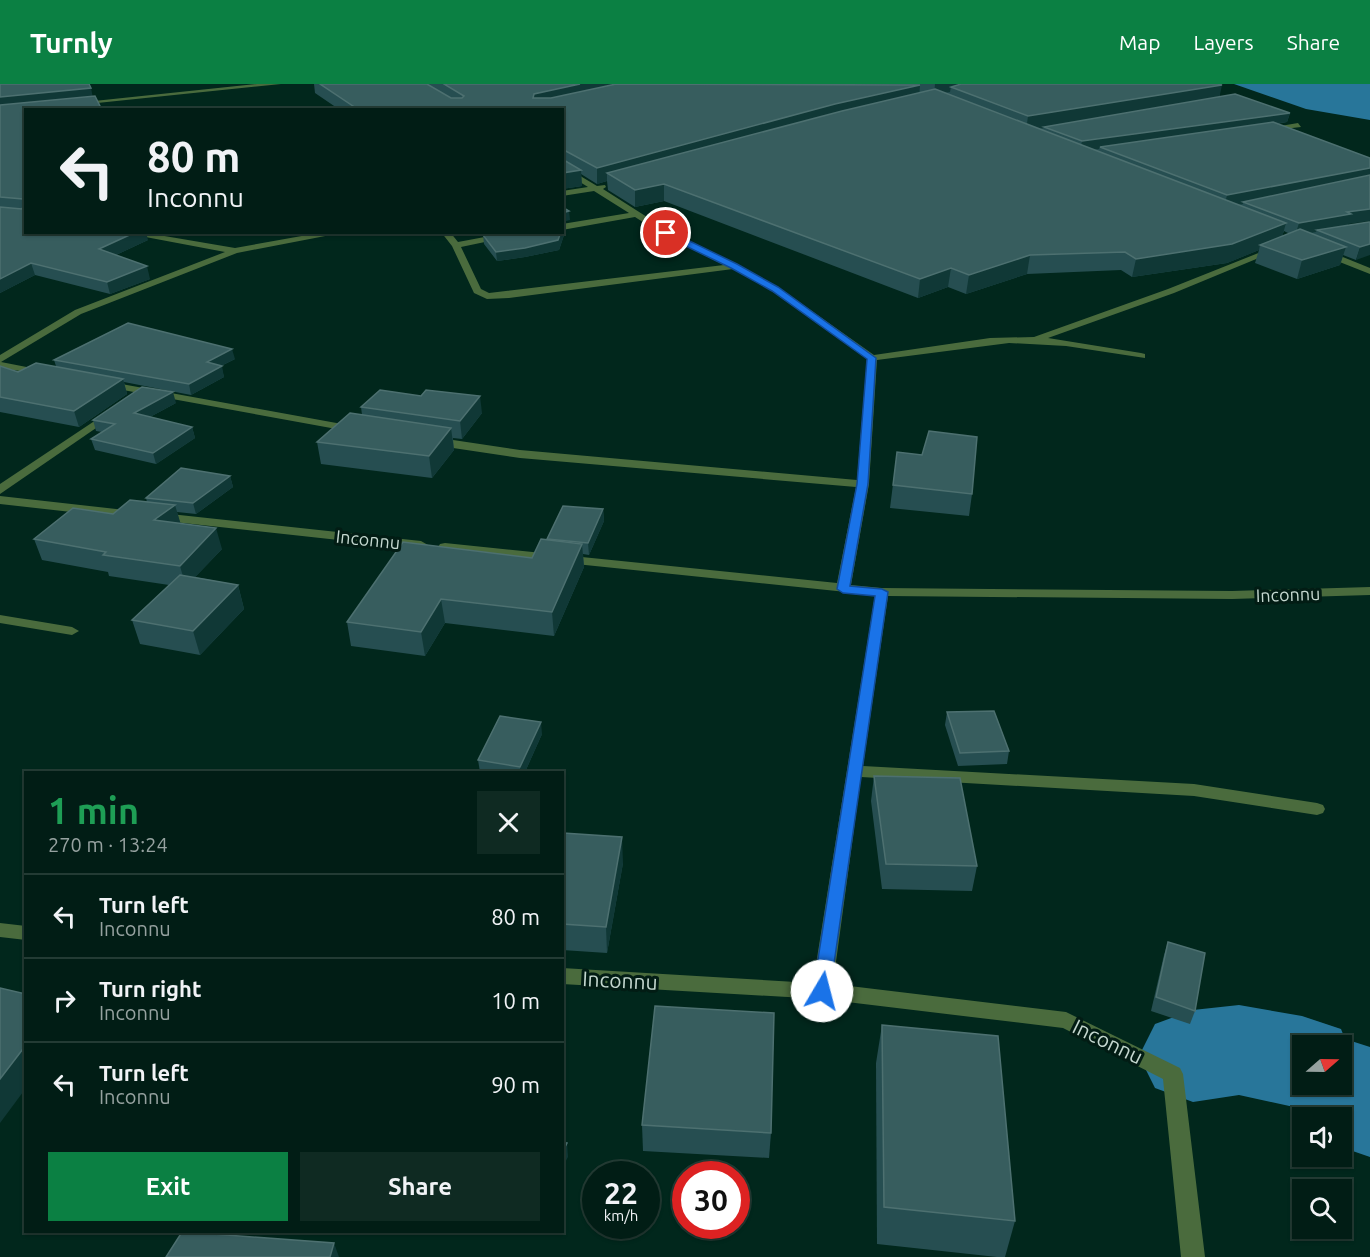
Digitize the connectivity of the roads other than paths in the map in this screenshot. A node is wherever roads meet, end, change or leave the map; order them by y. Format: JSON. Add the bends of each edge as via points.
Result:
{"nodes":[{"id":1,"x":278,"y":84,"type":"edge"},
{"id":2,"x":183,"y":94,"type":"junction"},
{"id":3,"x":179,"y":102,"type":"dead end"},
{"id":4,"x":72,"y":104,"type":"edge"},
{"id":5,"x":1298,"y":125,"type":"dead end"},
{"id":6,"x":1253,"y":131,"type":"edge"},
{"id":7,"x":564,"y":168,"type":"edge"},
{"id":8,"x":609,"y":185,"type":"edge"},
{"id":9,"x":597,"y":188,"type":"junction"},
{"id":10,"x":564,"y":194,"type":"edge"},
{"id":11,"x":637,"y":214,"type":"junction"},
{"id":12,"x":564,"y":227,"type":"edge"},
{"id":13,"x":135,"y":234,"type":"edge"},
{"id":14,"x":331,"y":234,"type":"edge"},
{"id":15,"x":447,"y":234,"type":"edge"},
{"id":16,"x":517,"y":234,"type":"edge"},
{"id":17,"x":456,"y":245,"type":"junction"},
{"id":18,"x":1286,"y":246,"type":"edge"},
{"id":19,"x":1317,"y":250,"type":"edge"},
{"id":20,"x":235,"y":251,"type":"junction"},
{"id":21,"x":734,"y":266,"type":"junction"},
{"id":22,"x":1370,"y":271,"type":"edge"},
{"id":23,"x":1032,"y":340,"type":"junction"},
{"id":24,"x":1141,"y":356,"type":"dead end"},
{"id":25,"x":872,"y":358,"type":"junction"},
{"id":26,"x":0,"y":360,"type":"edge"},
{"id":27,"x":0,"y":365,"type":"edge"},
{"id":28,"x":55,"y":375,"type":"edge"},
{"id":29,"x":88,"y":381,"type":"edge"},
{"id":30,"x":142,"y":391,"type":"junction"},
{"id":31,"x":362,"y":430,"type":"edge"},
{"id":32,"x":418,"y":439,"type":"edge"},
{"id":33,"x":863,"y":484,"type":"junction"},
{"id":34,"x":0,"y":490,"type":"edge"},
{"id":35,"x":0,"y":500,"type":"edge"},
{"id":36,"x":843,"y":589,"type":"junction"},
{"id":37,"x":1370,"y":591,"type":"edge"},
{"id":38,"x":882,"y":592,"type":"junction"},
{"id":39,"x":0,"y":620,"type":"edge"},
{"id":40,"x":72,"y":631,"type":"dead end"},
{"id":41,"x":854,"y":771,"type":"junction"},
{"id":42,"x":1317,"y":810,"type":"dead end"},
{"id":43,"x":0,"y":930,"type":"edge"},
{"id":44,"x":24,"y":933,"type":"edge"},
{"id":45,"x":564,"y":976,"type":"edge"},
{"id":46,"x":822,"y":991,"type":"junction"},
{"id":47,"x":1193,"y":1257,"type":"edge"}],
"edges":[{"from":1,"to":2,"type":"street"},
{"from":2,"to":3,"type":"street"},
{"from":2,"to":4,"type":"street"},
{"from":5,"to":6,"type":"street"},
{"from":7,"to":9,"type":"street"},
{"from":8,"to":9,"type":"street"},
{"from":9,"to":10,"type":"street"},
{"from":9,"to":11,"type":"street"},
{"from":11,"to":12,"type":"street"},
{"from":11,"to":21,"type":"street","via":[[666,233]]},
{"from":13,"to":20,"type":"street"},
{"from":14,"to":20,"type":"street"},
{"from":15,"to":17,"type":"street"},
{"from":16,"to":17,"type":"street"},
{"from":17,"to":21,"type":"street","via":[[477,291],[487,296]]},
{"from":18,"to":23,"type":"street"},
{"from":19,"to":22,"type":"street"},
{"from":20,"to":26,"type":"street","via":[[78,312]]},
{"from":21,"to":25,"type":"street","via":[[775,289]]},
{"from":23,"to":24,"type":"street"},
{"from":23,"to":25,"type":"street","via":[[992,341]]},
{"from":25,"to":33,"type":"street"},
{"from":27,"to":28,"type":"street"},
{"from":29,"to":30,"type":"street"},
{"from":30,"to":31,"type":"street"},
{"from":30,"to":34,"type":"street"},
{"from":32,"to":33,"type":"street","via":[[520,454]]},
{"from":33,"to":36,"type":"street"},
{"from":35,"to":36,"type":"street","name":"Inconnu"},
{"from":36,"to":38,"type":"street","name":"Inconnu"},
{"from":37,"to":38,"type":"street","name":"Inconnu","via":[[1232,595]]},
{"from":38,"to":41,"type":"street"},
{"from":39,"to":40,"type":"street"},
{"from":41,"to":42,"type":"street","via":[[1194,790]]},
{"from":41,"to":46,"type":"street"},
{"from":43,"to":44,"type":"street"},
{"from":45,"to":46,"type":"street","name":"Inconnu"},
{"from":46,"to":47,"type":"street","name":"Inconnu","via":[[1066,1020],[1173,1074]]}]}
